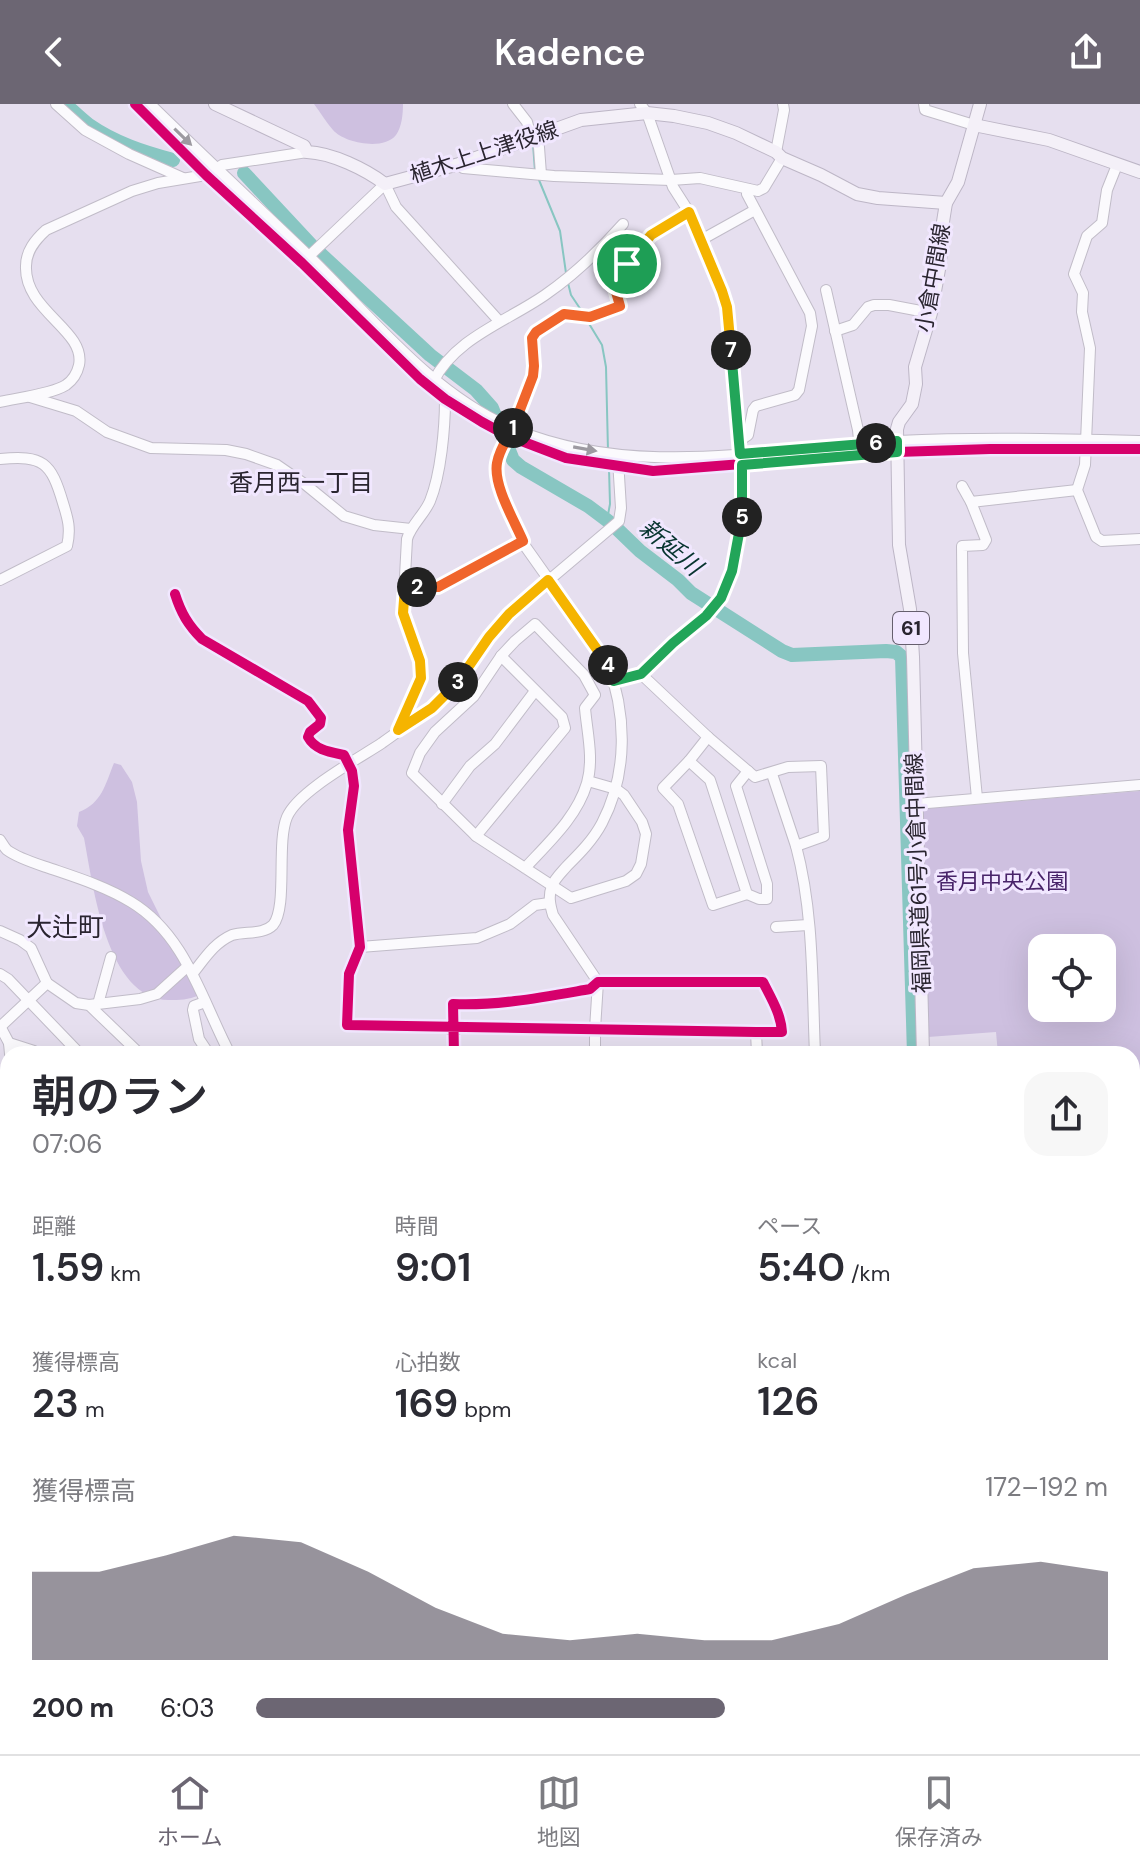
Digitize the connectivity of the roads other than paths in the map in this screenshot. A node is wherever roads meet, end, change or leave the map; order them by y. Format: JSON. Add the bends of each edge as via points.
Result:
{"nodes":[{"id":1,"x":56,"y":104,"type":"edge"},
{"id":2,"x":135,"y":104,"type":"edge"},
{"id":3,"x":150,"y":104,"type":"edge"},
{"id":4,"x":215,"y":104,"type":"edge"},
{"id":5,"x":513,"y":104,"type":"edge"},
{"id":6,"x":783,"y":104,"type":"edge"},
{"id":7,"x":924,"y":104,"type":"edge"},
{"id":8,"x":980,"y":104,"type":"edge"},
{"id":9,"x":643,"y":108,"type":"edge"},
{"id":10,"x":974,"y":125,"type":"junction"},
{"id":11,"x":534,"y":136,"type":"junction"},
{"id":12,"x":307,"y":152,"type":"junction"},
{"id":13,"x":779,"y":155,"type":"junction"},
{"id":14,"x":459,"y":164,"type":"junction"},
{"id":15,"x":1117,"y":165,"type":"junction"},
{"id":16,"x":212,"y":172,"type":"junction"},
{"id":17,"x":1140,"y":172,"type":"edge"},
{"id":18,"x":541,"y":174,"type":"junction"},
{"id":19,"x":185,"y":179,"type":"junction"},
{"id":20,"x":671,"y":180,"type":"junction"},
{"id":21,"x":385,"y":184,"type":"junction"},
{"id":22,"x":748,"y":189,"type":"junction"},
{"id":23,"x":946,"y":203,"type":"junction"},
{"id":24,"x":755,"y":210,"type":"junction"},
{"id":25,"x":689,"y":212,"type":"junction"},
{"id":26,"x":623,"y":224,"type":"dead end"},
{"id":27,"x":701,"y":240,"type":"junction"},
{"id":28,"x":305,"y":260,"type":"junction"},
{"id":29,"x":826,"y":290,"type":"dead end"},
{"id":30,"x":931,"y":313,"type":"junction"},
{"id":31,"x":499,"y":321,"type":"junction"},
{"id":32,"x":835,"y":331,"type":"junction"},
{"id":33,"x":432,"y":383,"type":"junction"},
{"id":34,"x":28,"y":396,"type":"junction"},
{"id":35,"x":445,"y":399,"type":"junction"},
{"id":36,"x":0,"y":402,"type":"edge"},
{"id":37,"x":510,"y":433,"type":"junction"},
{"id":38,"x":739,"y":441,"type":"junction"},
{"id":39,"x":1140,"y":441,"type":"edge"},
{"id":40,"x":1086,"y":444,"type":"junction"},
{"id":41,"x":897,"y":447,"type":"junction"},
{"id":42,"x":1140,"y":449,"type":"edge"},
{"id":43,"x":860,"y":450,"type":"junction"},
{"id":44,"x":617,"y":454,"type":"junction"},
{"id":45,"x":0,"y":459,"type":"edge"},
{"id":46,"x":741,"y":459,"type":"junction"},
{"id":47,"x":618,"y":466,"type":"junction"},
{"id":48,"x":962,"y":486,"type":"dead end"},
{"id":49,"x":1077,"y":490,"type":"junction"},
{"id":50,"x":971,"y":502,"type":"junction"},
{"id":51,"x":411,"y":529,"type":"junction"},
{"id":52,"x":1140,"y":539,"type":"edge"},
{"id":53,"x":523,"y":541,"type":"junction"},
{"id":54,"x":0,"y":580,"type":"edge"},
{"id":55,"x":548,"y":580,"type":"junction"},
{"id":56,"x":405,"y":587,"type":"junction"},
{"id":57,"x":175,"y":594,"type":"dead end"},
{"id":58,"x":501,"y":656,"type":"junction"},
{"id":59,"x":641,"y":674,"type":"junction"},
{"id":60,"x":614,"y":681,"type":"junction"},
{"id":61,"x":535,"y":691,"type":"junction"},
{"id":62,"x":398,"y":730,"type":"junction"},
{"id":63,"x":708,"y":737,"type":"junction"},
{"id":64,"x":689,"y":761,"type":"junction"},
{"id":65,"x":748,"y":771,"type":"junction"},
{"id":66,"x":772,"y":774,"type":"junction"},
{"id":67,"x":588,"y":781,"type":"junction"},
{"id":68,"x":1140,"y":785,"type":"edge"},
{"id":69,"x":616,"y":789,"type":"junction"},
{"id":70,"x":977,"y":798,"type":"junction"},
{"id":71,"x":442,"y":804,"type":"junction"},
{"id":72,"x":916,"y":804,"type":"junction"},
{"id":73,"x":476,"y":836,"type":"junction"},
{"id":74,"x":0,"y":840,"type":"edge"},
{"id":75,"x":796,"y":846,"type":"junction"},
{"id":76,"x":525,"y":868,"type":"junction"},
{"id":77,"x":552,"y":885,"type":"junction"},
{"id":78,"x":747,"y":894,"type":"junction"},
{"id":79,"x":549,"y":903,"type":"junction"},
{"id":80,"x":808,"y":925,"type":"junction"},
{"id":81,"x":776,"y":927,"type":"dead end"},
{"id":82,"x":0,"y":931,"type":"edge"},
{"id":83,"x":360,"y":947,"type":"junction"},
{"id":84,"x":111,"y":957,"type":"dead end"},
{"id":85,"x":191,"y":970,"type":"junction"},
{"id":86,"x":0,"y":974,"type":"edge"},
{"id":87,"x":598,"y":982,"type":"junction"},
{"id":88,"x":47,"y":983,"type":"junction"},
{"id":89,"x":30,"y":1001,"type":"junction"},
{"id":90,"x":205,"y":1002,"type":"junction"},
{"id":91,"x":94,"y":1005,"type":"junction"},
{"id":92,"x":0,"y":1026,"type":"edge"},
{"id":93,"x":453,"y":1028,"type":"junction"},
{"id":94,"x":595,"y":1029,"type":"junction"},
{"id":95,"x":756,"y":1032,"type":"junction"},
{"id":96,"x":9,"y":1046,"type":"edge"},
{"id":97,"x":72,"y":1046,"type":"edge"},
{"id":98,"x":132,"y":1046,"type":"edge"},
{"id":99,"x":204,"y":1046,"type":"edge"},
{"id":100,"x":226,"y":1046,"type":"edge"},
{"id":101,"x":454,"y":1046,"type":"edge"},
{"id":102,"x":595,"y":1046,"type":"edge"},
{"id":103,"x":757,"y":1046,"type":"edge"},
{"id":104,"x":815,"y":1046,"type":"edge"},
{"id":105,"x":923,"y":1046,"type":"edge"}],
"edges":[{"from":1,"to":19,"type":"street","via":[[85,130]]},
{"from":2,"to":16,"type":"street"},
{"from":3,"to":16,"type":"street","one_way":true},
{"from":4,"to":12,"type":"main road","name":"植木上上津役線"},
{"from":5,"to":11,"type":"street"},
{"from":6,"to":13,"type":"street"},
{"from":7,"to":10,"type":"street","via":[[925,110]]},
{"from":8,"to":10,"type":"main road","name":"小倉中間線","number":"61"},
{"from":9,"to":11,"type":"main road","name":"植木上上津役線"},
{"from":9,"to":13,"type":"main road","name":"植木上上津役線","via":[[708,123]]},
{"from":9,"to":20,"type":"street"},
{"from":10,"to":15,"type":"main road","via":[[1049,140]]},
{"from":10,"to":23,"type":"main road","name":"小倉中間線","number":"61","via":[[958,182]]},
{"from":11,"to":14,"type":"main road","name":"植木上上津役線"},
{"from":11,"to":18,"type":"street"},
{"from":12,"to":16,"type":"street","via":[[222,165]]},
{"from":12,"to":21,"type":"main road","name":"植木上上津役線","via":[[329,156]]},
{"from":13,"to":22,"type":"street","via":[[764,188]]},
{"from":13,"to":23,"type":"main road","name":"植木上上津役線","via":[[857,194]]},
{"from":14,"to":18,"type":"street"},
{"from":14,"to":21,"type":"main road","name":"植木上上津役線"},
{"from":15,"to":17,"type":"main road"},
{"from":15,"to":40,"type":"street","via":[[1102,223],[1087,236],[1074,274],[1083,293],[1090,348]]},
{"from":16,"to":19,"type":"street"},
{"from":16,"to":28,"type":"street"},
{"from":18,"to":20,"type":"street"},
{"from":19,"to":34,"type":"street","via":[[132,191],[36,239],[26,262],[26,280],[80,355],[75,376],[64,386]]},
{"from":20,"to":22,"type":"street","via":[[700,178]]},
{"from":20,"to":25,"type":"street"},
{"from":21,"to":28,"type":"street"},
{"from":21,"to":31,"type":"street","via":[[396,207]]},
{"from":22,"to":24,"type":"street"},
{"from":23,"to":30,"type":"main road","name":"小倉中間線","number":"61"},
{"from":24,"to":27,"type":"street"},
{"from":24,"to":38,"type":"street","via":[[812,326],[799,390],[756,406],[748,435]]},
{"from":25,"to":27,"type":"street"},
{"from":25,"to":37,"type":"street","via":[[651,235],[612,278],[620,306],[590,317],[564,314],[536,332],[533,376]]},
{"from":26,"to":31,"type":"street","via":[[572,276]]},
{"from":27,"to":38,"type":"street","via":[[727,307]]},
{"from":28,"to":33,"type":"street"},
{"from":29,"to":32,"type":"street"},
{"from":30,"to":32,"type":"street","via":[[874,305],[853,325]]},
{"from":30,"to":41,"type":"main road","name":"小倉中間線","number":"61","via":[[915,367],[912,404],[899,422]]},
{"from":31,"to":33,"type":"street","via":[[446,360]]},
{"from":32,"to":43,"type":"street"},
{"from":33,"to":35,"type":"street"},
{"from":33,"to":37,"type":"street"},
{"from":34,"to":36,"type":"street"},
{"from":34,"to":51,"type":"street","via":[[76,411],[107,432],[151,448],[246,454],[277,465],[344,516]]},
{"from":35,"to":37,"type":"street"},
{"from":35,"to":51,"type":"street","via":[[433,493]]},
{"from":37,"to":44,"type":"street","one_way":true},
{"from":37,"to":47,"type":"street","via":[[566,458]]},
{"from":37,"to":53,"type":"street","via":[[496,473]]},
{"from":38,"to":46,"type":"street"},
{"from":39,"to":40,"type":"street"},
{"from":40,"to":41,"type":"street"},
{"from":40,"to":42,"type":"street"},
{"from":40,"to":49,"type":"street"},
{"from":41,"to":43,"type":"street"},
{"from":41,"to":72,"type":"main road","name":"福岡県道61号小倉中間線","number":"61","via":[[899,545],[911,627]]},
{"from":43,"to":46,"type":"street"},
{"from":44,"to":46,"type":"street"},
{"from":44,"to":47,"type":"street"},
{"from":45,"to":54,"type":"street","via":[[30,458],[49,469],[70,534],[67,546]]},
{"from":46,"to":47,"type":"street","via":[[653,471]]},
{"from":46,"to":59,"type":"street","via":[[742,524],[721,598]]},
{"from":47,"to":55,"type":"street","via":[[619,521]]},
{"from":48,"to":50,"type":"street"},
{"from":49,"to":50,"type":"street"},
{"from":49,"to":52,"type":"street","via":[[1096,537]]},
{"from":50,"to":70,"type":"street","via":[[986,540],[983,545],[962,546],[963,653]]},
{"from":51,"to":56,"type":"street"},
{"from":53,"to":55,"type":"street"},
{"from":53,"to":56,"type":"street","via":[[438,587]]},
{"from":55,"to":60,"type":"street","via":[[607,662]]},
{"from":55,"to":62,"type":"street","via":[[489,637],[457,685]]},
{"from":56,"to":62,"type":"street","via":[[403,613],[421,678]]},
{"from":57,"to":83,"type":"street","bridge":true,"via":[[180,611],[202,639],[308,701],[321,718],[310,732],[311,742],[344,755],[354,786],[348,830]]},
{"from":58,"to":61,"type":"street"},
{"from":58,"to":67,"type":"street","via":[[535,624],[584,675],[595,695],[585,708]]},
{"from":58,"to":71,"type":"street","via":[[474,696],[435,732],[412,773]]},
{"from":59,"to":60,"type":"street"},
{"from":59,"to":63,"type":"street"},
{"from":60,"to":69,"type":"street","via":[[622,748]]},
{"from":61,"to":71,"type":"street"},
{"from":61,"to":73,"type":"street","via":[[562,717],[565,728]]},
{"from":62,"to":85,"type":"street","via":[[322,782],[288,814],[274,924],[222,941]]},
{"from":63,"to":64,"type":"street"},
{"from":63,"to":65,"type":"street"},
{"from":64,"to":78,"type":"street","via":[[710,780]]},
{"from":64,"to":78,"type":"street","via":[[663,788],[678,804],[713,905]]},
{"from":65,"to":66,"type":"street","via":[[755,777]]},
{"from":65,"to":78,"type":"street","via":[[736,786],[767,899]]},
{"from":66,"to":75,"type":"street"},
{"from":66,"to":75,"type":"street","via":[[788,767],[821,766],[824,836]]},
{"from":67,"to":69,"type":"street"},
{"from":67,"to":76,"type":"street","via":[[570,818]]},
{"from":68,"to":70,"type":"street"},
{"from":69,"to":77,"type":"street","via":[[591,841]]},
{"from":69,"to":77,"type":"street","via":[[646,834],[636,874],[571,898]]},
{"from":70,"to":72,"type":"street"},
{"from":71,"to":73,"type":"street"},
{"from":72,"to":105,"type":"main road","name":"福岡県道61号小倉中間線","number":"61"},
{"from":73,"to":76,"type":"street"},
{"from":74,"to":85,"type":"street","via":[[26,860],[134,904],[171,938]]},
{"from":75,"to":80,"type":"street"},
{"from":76,"to":77,"type":"street"},
{"from":77,"to":79,"type":"street"},
{"from":79,"to":83,"type":"street","via":[[535,905],[510,924],[477,938]]},
{"from":79,"to":87,"type":"street"},
{"from":80,"to":81,"type":"street"},
{"from":80,"to":104,"type":"street"},
{"from":82,"to":88,"type":"street","via":[[31,948]]},
{"from":83,"to":93,"type":"street","via":[[349,974],[347,1025]]},
{"from":84,"to":91,"type":"street"},
{"from":85,"to":90,"type":"street"},
{"from":85,"to":91,"type":"street","via":[[157,994]]},
{"from":86,"to":89,"type":"street"},
{"from":87,"to":93,"type":"street","via":[[590,989],[522,1000],[453,1004]]},
{"from":87,"to":94,"type":"street"},
{"from":87,"to":95,"type":"street","via":[[763,982],[782,1032]]},
{"from":88,"to":89,"type":"street"},
{"from":88,"to":91,"type":"street","via":[[76,1003]]},
{"from":89,"to":92,"type":"street"},
{"from":89,"to":97,"type":"street"},
{"from":90,"to":99,"type":"street","via":[[193,1010]]},
{"from":90,"to":100,"type":"street"},
{"from":91,"to":98,"type":"street"},
{"from":92,"to":96,"type":"street"},
{"from":93,"to":94,"type":"street"},
{"from":93,"to":101,"type":"street"},
{"from":94,"to":95,"type":"street"},
{"from":94,"to":102,"type":"street"},
{"from":95,"to":103,"type":"street"}]}
